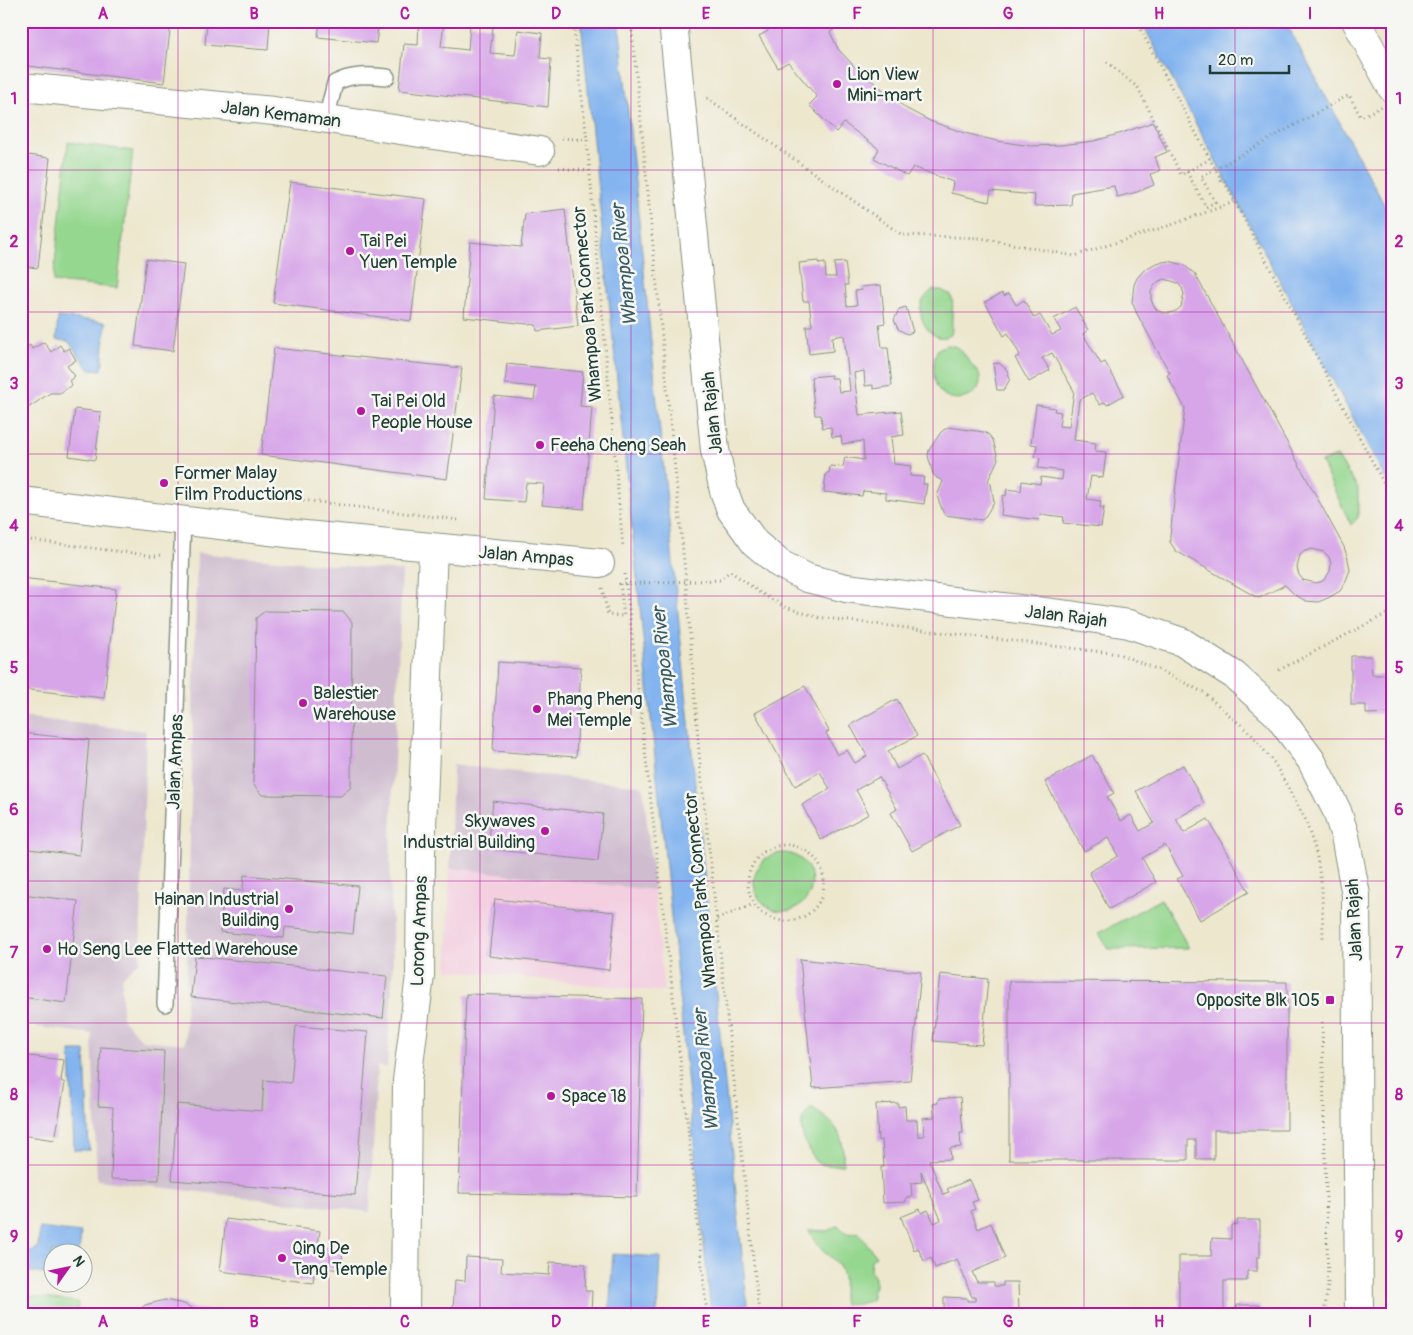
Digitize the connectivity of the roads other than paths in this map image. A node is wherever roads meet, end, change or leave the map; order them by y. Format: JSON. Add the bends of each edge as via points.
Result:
{"nodes":[{"id":1,"x":673,"y":21,"type":"edge"},
{"id":2,"x":1356,"y":21,"type":"edge"},
{"id":3,"x":388,"y":77,"type":"dead end"},
{"id":4,"x":21,"y":87,"type":"edge"},
{"id":5,"x":1392,"y":88,"type":"edge"},
{"id":6,"x":326,"y":119,"type":"junction"},
{"id":7,"x":548,"y":159,"type":"road end"},
{"id":8,"x":21,"y":501,"type":"edge"},
{"id":9,"x":184,"y":520,"type":"junction"},
{"id":10,"x":433,"y":548,"type":"junction"},
{"id":11,"x":616,"y":561,"type":"road end"},
{"id":12,"x":166,"y":1004,"type":"dead end"},
{"id":13,"x":405,"y":1314,"type":"edge"},
{"id":14,"x":1359,"y":1314,"type":"edge"}],
"edges":[{"from":1,"to":14,"type":"main road","name":"Jalan Rajah","via":[[715,450],[724,491],[732,510],[755,544],[780,564],[807,578],[846,588],[1129,624],[1182,642],[1242,681],[1278,714],[1311,760],[1337,811],[1356,896]]},
{"from":2,"to":5,"type":"main road"},
{"from":3,"to":6,"type":"lane","via":[[366,74],[335,84]]},
{"from":4,"to":6,"type":"main road","name":"Jalan Kemaman","via":[[274,111]]},
{"from":6,"to":7,"type":"main road","name":"Jalan Kemaman"},
{"from":8,"to":9,"type":"main road","name":"Jalan Ampas"},
{"from":9,"to":10,"type":"main road","name":"Jalan Ampas"},
{"from":9,"to":12,"type":"lane","name":"Jalan Ampas"},
{"from":10,"to":11,"type":"main road","name":"Jalan Ampas"},
{"from":10,"to":13,"type":"main road","name":"Lorong Ampas","via":[[421,853],[420,975],[407,1081]]}]}
